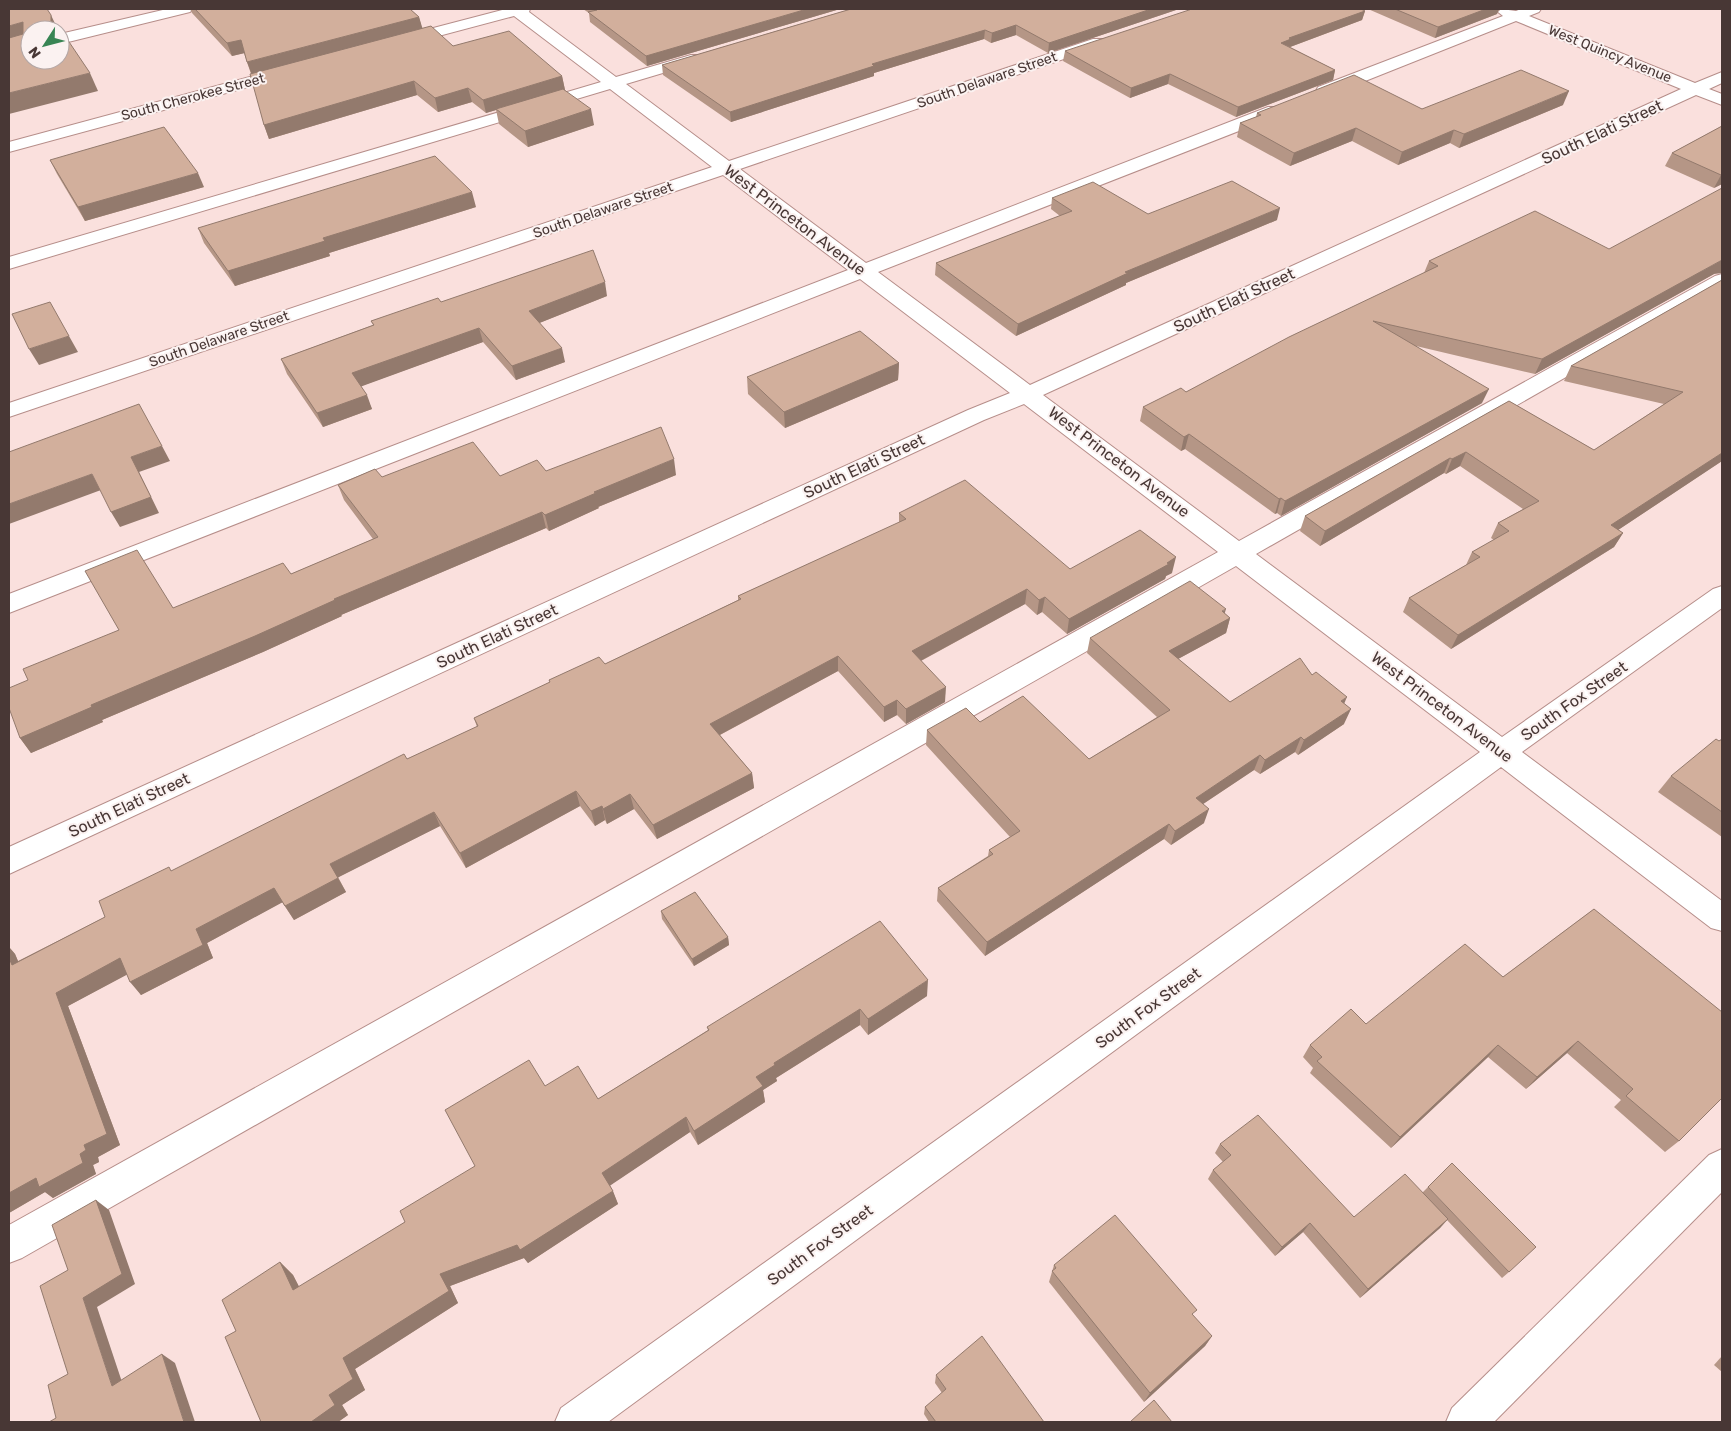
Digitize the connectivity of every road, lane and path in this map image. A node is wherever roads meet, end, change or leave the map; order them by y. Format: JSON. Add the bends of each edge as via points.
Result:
{"nodes":[{"id":1,"x":186,"y":9,"type":"edge"},
{"id":2,"x":518,"y":9,"type":"edge"},
{"id":3,"x":1516,"y":11,"type":"edge"},
{"id":4,"x":70,"y":37,"type":"edge"},
{"id":5,"x":1113,"y":38,"type":"edge"},
{"id":6,"x":383,"y":46,"type":"edge"},
{"id":7,"x":708,"y":54,"type":"edge"},
{"id":8,"x":306,"y":67,"type":"edge"},
{"id":9,"x":1722,"y":77,"type":"edge"},
{"id":10,"x":613,"y":83,"type":"junction"},
{"id":11,"x":1696,"y":89,"type":"junction"},
{"id":12,"x":1722,"y":100,"type":"edge"},
{"id":13,"x":9,"y":147,"type":"edge"},
{"id":14,"x":726,"y":168,"type":"junction"},
{"id":15,"x":9,"y":262,"type":"edge"},
{"id":16,"x":864,"y":272,"type":"junction"},
{"id":17,"x":1722,"y":280,"type":"edge"},
{"id":18,"x":1028,"y":394,"type":"junction"},
{"id":19,"x":9,"y":410,"type":"edge"},
{"id":20,"x":1238,"y":553,"type":"junction"},
{"id":21,"x":1722,"y":595,"type":"edge"},
{"id":22,"x":9,"y":604,"type":"edge"},
{"id":23,"x":1501,"y":752,"type":"junction"},
{"id":24,"x":9,"y":861,"type":"edge"},
{"id":25,"x":1722,"y":918,"type":"edge"},
{"id":26,"x":1722,"y":1167,"type":"edge"},
{"id":27,"x":9,"y":1245,"type":"edge"},
{"id":28,"x":575,"y":1422,"type":"edge"},
{"id":29,"x":1466,"y":1422,"type":"edge"}],
"edges":[{"from":1,"to":4,"type":"street"},
{"from":2,"to":6,"type":"street"},
{"from":2,"to":10,"type":"street","name":"West Princeton Avenue"},
{"from":3,"to":11,"type":"street","name":"West Quincy Avenue"},
{"from":3,"to":16,"type":"street","via":[[1302,100]]},
{"from":5,"to":14,"type":"street","name":"South Delaware Street"},
{"from":7,"to":10,"type":"street"},
{"from":8,"to":13,"type":"street","name":"South Cherokee Street"},
{"from":9,"to":11,"type":"street","name":"South Elati Street"},
{"from":10,"to":14,"type":"street","name":"West Princeton Avenue"},
{"from":10,"to":15,"type":"street"},
{"from":11,"to":12,"type":"street","name":"West Quincy Avenue"},
{"from":11,"to":18,"type":"street","name":"South Elati Street"},
{"from":14,"to":16,"type":"street","name":"West Princeton Avenue"},
{"from":14,"to":19,"type":"street","name":"South Delaware Street"},
{"from":16,"to":18,"type":"street","name":"West Princeton Avenue"},
{"from":16,"to":22,"type":"street"},
{"from":17,"to":20,"type":"street"},
{"from":18,"to":20,"type":"street","name":"West Princeton Avenue"},
{"from":18,"to":24,"type":"street","name":"South Elati Street","via":[[976,415]]},
{"from":20,"to":23,"type":"street","name":"West Princeton Avenue"},
{"from":20,"to":27,"type":"street"},
{"from":21,"to":23,"type":"street","name":"South Fox Street"},
{"from":23,"to":25,"type":"street","name":"West Princeton Avenue"},
{"from":23,"to":28,"type":"street","name":"South Fox Street"},
{"from":26,"to":29,"type":"street"}]}
